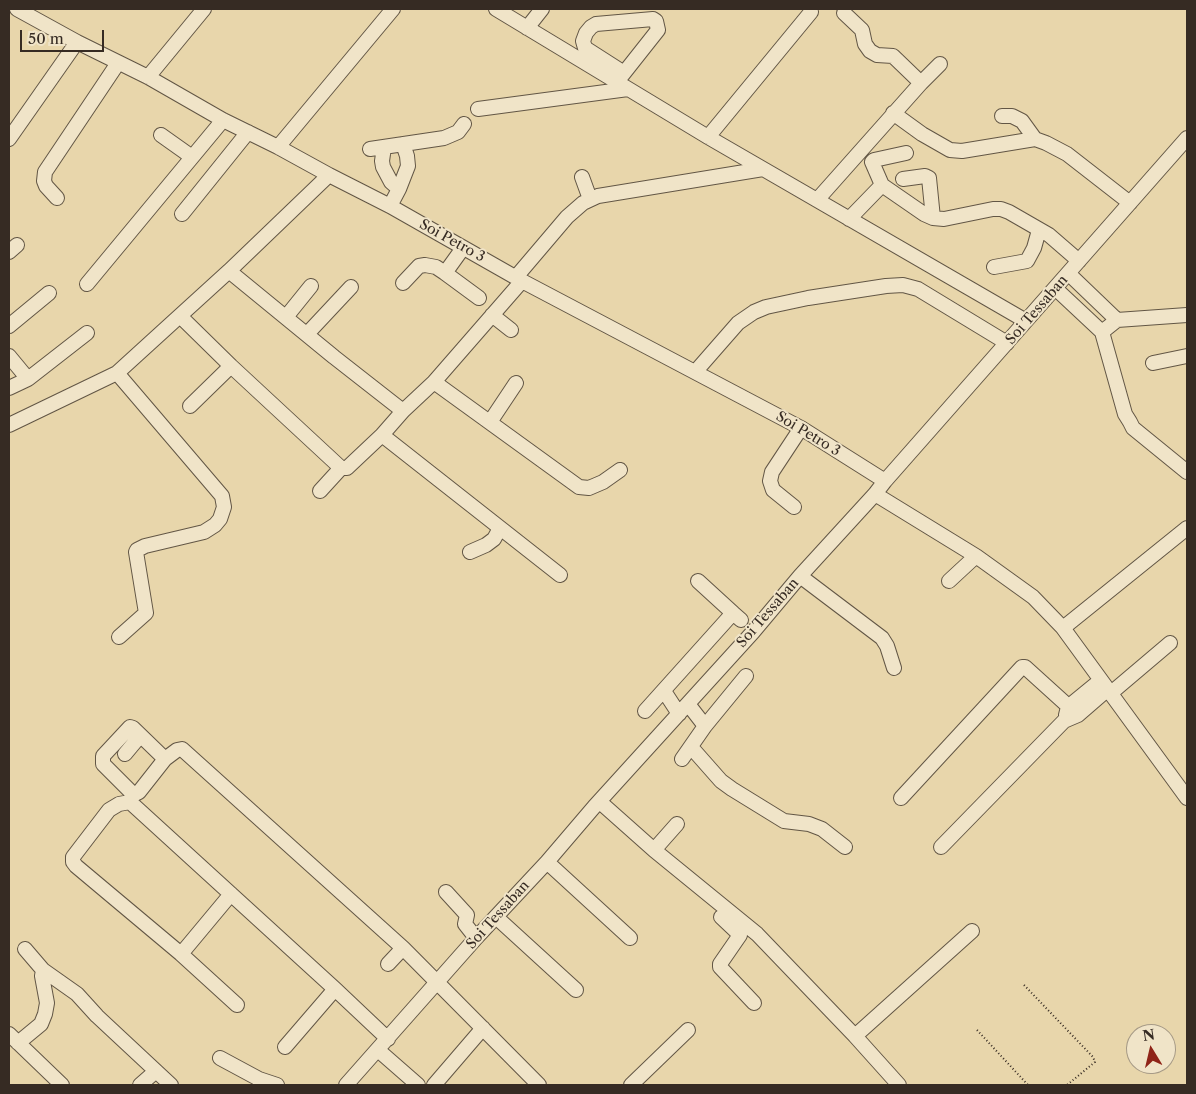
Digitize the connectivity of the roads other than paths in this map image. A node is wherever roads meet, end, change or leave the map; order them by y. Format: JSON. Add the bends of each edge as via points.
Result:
{"nodes":[{"id":1,"x":16,"y":9,"type":"edge"},
{"id":2,"x":204,"y":9,"type":"edge"},
{"id":3,"x":392,"y":9,"type":"edge"},
{"id":4,"x":496,"y":9,"type":"edge"},
{"id":5,"x":538,"y":10,"type":"edge"},
{"id":6,"x":811,"y":12,"type":"dead end"},
{"id":7,"x":844,"y":13,"type":"dead end"},
{"id":8,"x":527,"y":28,"type":"junction"},
{"id":9,"x":77,"y":42,"type":"junction"},
{"id":10,"x":118,"y":63,"type":"junction"},
{"id":11,"x":940,"y":64,"type":"dead end"},
{"id":12,"x":148,"y":77,"type":"junction"},
{"id":13,"x":623,"y":82,"type":"junction"},
{"id":14,"x":921,"y":83,"type":"junction"},
{"id":15,"x":478,"y":109,"type":"dead end"},
{"id":16,"x":894,"y":113,"type":"junction"},
{"id":17,"x":1002,"y":116,"type":"dead end"},
{"id":18,"x":223,"y":120,"type":"junction"},
{"id":19,"x":464,"y":124,"type":"dead end"},
{"id":20,"x":248,"y":132,"type":"junction"},
{"id":21,"x":161,"y":135,"type":"dead end"},
{"id":22,"x":708,"y":137,"type":"junction"},
{"id":23,"x":1187,"y":138,"type":"edge"},
{"id":24,"x":9,"y":139,"type":"edge"},
{"id":25,"x":1035,"y":139,"type":"junction"},
{"id":26,"x":403,"y":144,"type":"junction"},
{"id":27,"x":278,"y":147,"type":"junction"},
{"id":28,"x":906,"y":153,"type":"dead end"},
{"id":29,"x":192,"y":157,"type":"junction"},
{"id":30,"x":763,"y":169,"type":"junction"},
{"id":31,"x":329,"y":175,"type":"junction"},
{"id":32,"x":582,"y":177,"type":"dead end"},
{"id":33,"x":903,"y":179,"type":"dead end"},
{"id":34,"x":882,"y":185,"type":"junction"},
{"id":35,"x":399,"y":189,"type":"junction"},
{"id":36,"x":57,"y":198,"type":"dead end"},
{"id":37,"x":590,"y":199,"type":"junction"},
{"id":38,"x":817,"y":200,"type":"junction"},
{"id":39,"x":1130,"y":203,"type":"junction"},
{"id":40,"x":390,"y":206,"type":"junction"},
{"id":41,"x":182,"y":214,"type":"dead end"},
{"id":42,"x":933,"y":218,"type":"junction"},
{"id":43,"x":849,"y":219,"type":"junction"},
{"id":44,"x":1039,"y":230,"type":"junction"},
{"id":45,"x":463,"y":248,"type":"junction"},
{"id":46,"x":1080,"y":262,"type":"junction"},
{"id":47,"x":994,"y":267,"type":"dead end"},
{"id":48,"x":230,"y":270,"type":"junction"},
{"id":49,"x":445,"y":273,"type":"junction"},
{"id":50,"x":1068,"y":273,"type":"junction"},
{"id":51,"x":519,"y":279,"type":"junction"},
{"id":52,"x":403,"y":283,"type":"dead end"},
{"id":53,"x":87,"y":284,"type":"dead end"},
{"id":54,"x":311,"y":286,"type":"dead end"},
{"id":55,"x":351,"y":287,"type":"dead end"},
{"id":56,"x":1056,"y":288,"type":"junction"},
{"id":57,"x":49,"y":293,"type":"dead end"},
{"id":58,"x":479,"y":298,"type":"dead end"},
{"id":59,"x":492,"y":315,"type":"junction"},
{"id":60,"x":180,"y":316,"type":"junction"},
{"id":61,"x":1187,"y":316,"type":"edge"},
{"id":62,"x":286,"y":317,"type":"junction"},
{"id":63,"x":1117,"y":320,"type":"junction"},
{"id":64,"x":1026,"y":321,"type":"junction"},
{"id":65,"x":9,"y":326,"type":"edge"},
{"id":66,"x":511,"y":330,"type":"dead end"},
{"id":67,"x":1102,"y":332,"type":"junction"},
{"id":68,"x":87,"y":333,"type":"dead end"},
{"id":69,"x":307,"y":334,"type":"junction"},
{"id":70,"x":1007,"y":344,"type":"junction"},
{"id":71,"x":9,"y":356,"type":"edge"},
{"id":72,"x":1187,"y":356,"type":"edge"},
{"id":73,"x":1152,"y":363,"type":"dead end"},
{"id":74,"x":231,"y":366,"type":"junction"},
{"id":75,"x":696,"y":371,"type":"junction"},
{"id":76,"x":118,"y":373,"type":"junction"},
{"id":77,"x":28,"y":379,"type":"junction"},
{"id":78,"x":434,"y":382,"type":"junction"},
{"id":79,"x":516,"y":383,"type":"dead end"},
{"id":80,"x":9,"y":388,"type":"edge"},
{"id":81,"x":190,"y":406,"type":"dead end"},
{"id":82,"x":404,"y":410,"type":"junction"},
{"id":83,"x":490,"y":422,"type":"junction"},
{"id":84,"x":9,"y":425,"type":"edge"},
{"id":85,"x":801,"y":428,"type":"junction"},
{"id":86,"x":382,"y":435,"type":"junction"},
{"id":87,"x":341,"y":468,"type":"junction"},
{"id":88,"x":620,"y":470,"type":"dead end"},
{"id":89,"x":1187,"y":472,"type":"edge"},
{"id":90,"x":884,"y":481,"type":"junction"},
{"id":91,"x":320,"y":491,"type":"dead end"},
{"id":92,"x":875,"y":494,"type":"junction"},
{"id":93,"x":794,"y":506,"type":"dead end"},
{"id":94,"x":500,"y":528,"type":"junction"},
{"id":95,"x":1187,"y":528,"type":"edge"},
{"id":96,"x":470,"y":552,"type":"dead end"},
{"id":97,"x":976,"y":556,"type":"junction"},
{"id":98,"x":560,"y":575,"type":"dead end"},
{"id":99,"x":800,"y":576,"type":"junction"},
{"id":100,"x":698,"y":581,"type":"dead end"},
{"id":101,"x":949,"y":581,"type":"dead end"},
{"id":102,"x":1063,"y":628,"type":"junction"},
{"id":103,"x":119,"y":637,"type":"dead end"},
{"id":104,"x":1170,"y":644,"type":"dead end"},
{"id":105,"x":894,"y":668,"type":"dead end"},
{"id":106,"x":746,"y":676,"type":"dead end"},
{"id":107,"x":1107,"y":687,"type":"junction"},
{"id":108,"x":664,"y":691,"type":"junction"},
{"id":109,"x":683,"y":709,"type":"junction"},
{"id":110,"x":646,"y":711,"type":"dead end"},
{"id":111,"x":1073,"y":711,"type":"junction"},
{"id":112,"x":705,"y":726,"type":"junction"},
{"id":113,"x":140,"y":736,"type":"junction"},
{"id":114,"x":691,"y":747,"type":"junction"},
{"id":115,"x":125,"y":754,"type":"dead end"},
{"id":116,"x":165,"y":759,"type":"junction"},
{"id":117,"x":682,"y":759,"type":"dead end"},
{"id":118,"x":900,"y":798,"type":"dead end"},
{"id":119,"x":1187,"y":798,"type":"edge"},
{"id":120,"x":597,"y":804,"type":"junction"},
{"id":121,"x":677,"y":824,"type":"dead end"},
{"id":122,"x":846,"y":846,"type":"dead end"},
{"id":123,"x":941,"y":847,"type":"dead end"},
{"id":124,"x":654,"y":850,"type":"junction"},
{"id":125,"x":547,"y":862,"type":"junction"},
{"id":126,"x":446,"y":892,"type":"dead end"},
{"id":127,"x":231,"y":894,"type":"junction"},
{"id":128,"x":496,"y":917,"type":"junction"},
{"id":129,"x":972,"y":931,"type":"dead end"},
{"id":130,"x":476,"y":938,"type":"junction"},
{"id":131,"x":630,"y":938,"type":"dead end"},
{"id":132,"x":403,"y":948,"type":"junction"},
{"id":133,"x":25,"y":949,"type":"dead end"},
{"id":134,"x":181,"y":954,"type":"junction"},
{"id":135,"x":388,"y":964,"type":"dead end"},
{"id":136,"x":43,"y":970,"type":"junction"},
{"id":137,"x":437,"y":983,"type":"junction"},
{"id":138,"x":335,"y":989,"type":"junction"},
{"id":139,"x":576,"y":990,"type":"dead end"},
{"id":140,"x":754,"y":1003,"type":"dead end"},
{"id":141,"x":237,"y":1005,"type":"dead end"},
{"id":142,"x":483,"y":1028,"type":"junction"},
{"id":143,"x":688,"y":1030,"type":"dead end"},
{"id":144,"x":855,"y":1036,"type":"junction"},
{"id":145,"x":14,"y":1039,"type":"edge"},
{"id":146,"x":388,"y":1039,"type":"junction"},
{"id":147,"x":285,"y":1047,"type":"dead end"},
{"id":148,"x":378,"y":1050,"type":"junction"},
{"id":149,"x":220,"y":1058,"type":"dead end"},
{"id":150,"x":156,"y":1071,"type":"junction"},
{"id":151,"x":270,"y":1084,"type":"edge"},
{"id":152,"x":62,"y":1085,"type":"edge"},
{"id":153,"x":140,"y":1085,"type":"edge"},
{"id":154,"x":171,"y":1085,"type":"edge"},
{"id":155,"x":346,"y":1085,"type":"edge"},
{"id":156,"x":418,"y":1085,"type":"edge"},
{"id":157,"x":434,"y":1085,"type":"edge"},
{"id":158,"x":539,"y":1085,"type":"edge"},
{"id":159,"x":631,"y":1085,"type":"edge"},
{"id":160,"x":899,"y":1085,"type":"edge"}],
"edges":[{"from":1,"to":9,"type":"street","name":"Soi Petro 3"},
{"from":2,"to":12,"type":"street"},
{"from":3,"to":27,"type":"street"},
{"from":4,"to":8,"type":"street"},
{"from":5,"to":8,"type":"street"},
{"from":6,"to":22,"type":"street"},
{"from":7,"to":14,"type":"street","via":[[862,30],[870,51],[893,56]]},
{"from":8,"to":13,"type":"street"},
{"from":9,"to":10,"type":"street","name":"Soi Petro 3"},
{"from":9,"to":24,"type":"street"},
{"from":10,"to":12,"type":"street","name":"Soi Petro 3"},
{"from":10,"to":36,"type":"street","via":[[45,172],[46,186]]},
{"from":11,"to":14,"type":"street"},
{"from":12,"to":18,"type":"street","name":"Soi Petro 3"},
{"from":13,"to":13,"type":"street","via":[[584,48],[586,33],[596,24],[653,19],[658,30]]},
{"from":13,"to":15,"type":"street"},
{"from":13,"to":22,"type":"street"},
{"from":14,"to":16,"type":"street"},
{"from":16,"to":25,"type":"street","via":[[950,150]]},
{"from":16,"to":38,"type":"street"},
{"from":17,"to":25,"type":"street","via":[[1022,121]]},
{"from":18,"to":20,"type":"street","name":"Soi Petro 3"},
{"from":18,"to":29,"type":"street"},
{"from":19,"to":26,"type":"street","via":[[458,132],[444,138]]},
{"from":20,"to":27,"type":"street","name":"Soi Petro 3"},
{"from":20,"to":41,"type":"street"},
{"from":21,"to":29,"type":"street"},
{"from":22,"to":30,"type":"street"},
{"from":23,"to":39,"type":"street","name":"Soi Tessaban"},
{"from":25,"to":39,"type":"street","via":[[1067,154]]},
{"from":26,"to":35,"type":"street","via":[[408,166]]},
{"from":26,"to":35,"type":"street","via":[[377,148],[382,167]]},
{"from":27,"to":31,"type":"street","name":"Soi Petro 3"},
{"from":28,"to":34,"type":"street","via":[[872,162]]},
{"from":29,"to":53,"type":"street"},
{"from":30,"to":37,"type":"street"},
{"from":30,"to":38,"type":"street"},
{"from":31,"to":40,"type":"street","name":"Soi Petro 3"},
{"from":31,"to":48,"type":"street"},
{"from":32,"to":37,"type":"street"},
{"from":33,"to":42,"type":"street","via":[[929,178]]},
{"from":34,"to":42,"type":"street"},
{"from":34,"to":43,"type":"street"},
{"from":35,"to":40,"type":"street"},
{"from":37,"to":51,"type":"street","via":[[568,217]]},
{"from":38,"to":43,"type":"street"},
{"from":39,"to":46,"type":"street","name":"Soi Tessaban"},
{"from":40,"to":45,"type":"street","name":"Soi Petro 3"},
{"from":42,"to":44,"type":"street","via":[[944,219],[993,208],[1001,209]]},
{"from":43,"to":64,"type":"street"},
{"from":44,"to":46,"type":"street"},
{"from":44,"to":47,"type":"street","via":[[1027,261]]},
{"from":45,"to":49,"type":"street"},
{"from":45,"to":51,"type":"street","name":"Soi Petro 3"},
{"from":46,"to":50,"type":"street","name":"Soi Tessaban"},
{"from":48,"to":60,"type":"street"},
{"from":48,"to":62,"type":"street"},
{"from":49,"to":52,"type":"street","via":[[436,267],[420,266]]},
{"from":49,"to":58,"type":"street"},
{"from":50,"to":56,"type":"street","name":"Soi Tessaban"},
{"from":50,"to":63,"type":"street"},
{"from":51,"to":59,"type":"street"},
{"from":51,"to":75,"type":"street","name":"Soi Petro 3"},
{"from":54,"to":62,"type":"street"},
{"from":55,"to":69,"type":"street"},
{"from":56,"to":64,"type":"street","name":"Soi Tessaban"},
{"from":56,"to":67,"type":"street"},
{"from":57,"to":65,"type":"street"},
{"from":59,"to":66,"type":"street"},
{"from":59,"to":78,"type":"street"},
{"from":60,"to":74,"type":"street"},
{"from":60,"to":76,"type":"street"},
{"from":61,"to":63,"type":"street"},
{"from":62,"to":69,"type":"street"},
{"from":63,"to":67,"type":"street"},
{"from":64,"to":70,"type":"street","name":"Soi Tessaban"},
{"from":67,"to":89,"type":"street","via":[[1125,414],[1134,428]]},
{"from":68,"to":77,"type":"street"},
{"from":69,"to":82,"type":"street"},
{"from":70,"to":75,"type":"street","via":[[918,289],[903,285],[886,286],[808,298],[754,312],[738,323]]},
{"from":70,"to":90,"type":"street","name":"Soi Tessaban"},
{"from":71,"to":77,"type":"street"},
{"from":72,"to":73,"type":"street"},
{"from":74,"to":81,"type":"street"},
{"from":74,"to":87,"type":"street"},
{"from":75,"to":85,"type":"street","name":"Soi Petro 3"},
{"from":76,"to":84,"type":"street"},
{"from":76,"to":103,"type":"street","via":[[222,496],[224,507],[220,519],[204,532],[137,550],[146,613]]},
{"from":77,"to":80,"type":"street"},
{"from":78,"to":82,"type":"street"},
{"from":78,"to":83,"type":"street"},
{"from":79,"to":83,"type":"street"},
{"from":82,"to":86,"type":"street"},
{"from":83,"to":88,"type":"street","via":[[579,487],[589,488]]},
{"from":85,"to":90,"type":"street","name":"Soi Petro 3"},
{"from":85,"to":93,"type":"street","via":[[772,472],[770,481],[773,490]]},
{"from":86,"to":87,"type":"street","via":[[347,468]]},
{"from":86,"to":94,"type":"street"},
{"from":87,"to":91,"type":"street"},
{"from":90,"to":92,"type":"street","name":"Soi Tessaban"},
{"from":92,"to":97,"type":"street"},
{"from":92,"to":99,"type":"street","name":"Soi Tessaban"},
{"from":94,"to":96,"type":"street","via":[[494,539]]},
{"from":94,"to":98,"type":"street"},
{"from":95,"to":102,"type":"street"},
{"from":97,"to":101,"type":"street"},
{"from":97,"to":102,"type":"street","via":[[1034,597]]},
{"from":99,"to":105,"type":"street","via":[[882,638],[888,646]]},
{"from":99,"to":109,"type":"street","name":"Soi Tessaban"},
{"from":100,"to":108,"type":"street","via":[[737,617]]},
{"from":102,"to":107,"type":"street"},
{"from":104,"to":107,"type":"street"},
{"from":106,"to":112,"type":"street"},
{"from":107,"to":111,"type":"street"},
{"from":107,"to":119,"type":"street"},
{"from":108,"to":109,"type":"street"},
{"from":108,"to":110,"type":"street"},
{"from":109,"to":112,"type":"street","via":[[697,714]]},
{"from":109,"to":120,"type":"street","name":"Soi Tessaban"},
{"from":111,"to":118,"type":"street","via":[[1022,667]]},
{"from":111,"to":123,"type":"street"},
{"from":112,"to":114,"type":"street"},
{"from":113,"to":115,"type":"street"},
{"from":113,"to":116,"type":"street"},
{"from":113,"to":116,"type":"street","via":[[130,727],[102,756],[103,764],[132,793],[139,792]]},
{"from":114,"to":117,"type":"street"},
{"from":114,"to":122,"type":"street","via":[[732,789],[784,821],[822,829]]},
{"from":116,"to":132,"type":"street","via":[[182,749]]},
{"from":120,"to":124,"type":"street"},
{"from":120,"to":125,"type":"street","name":"Soi Tessaban"},
{"from":120,"to":140,"type":"street","via":[[739,933],[740,938],[720,967]]},
{"from":121,"to":124,"type":"street"},
{"from":124,"to":144,"type":"street","via":[[757,934]]},
{"from":125,"to":128,"type":"street","name":"Soi Tessaban"},
{"from":125,"to":131,"type":"street"},
{"from":126,"to":130,"type":"street","via":[[467,915],[465,924]]},
{"from":127,"to":134,"type":"street"},
{"from":127,"to":134,"type":"street","via":[[130,802],[108,810],[73,857],[73,862]]},
{"from":127,"to":138,"type":"street"},
{"from":128,"to":130,"type":"street","name":"Soi Tessaban"},
{"from":128,"to":139,"type":"street"},
{"from":129,"to":144,"type":"street"},
{"from":130,"to":137,"type":"street","name":"Soi Tessaban"},
{"from":132,"to":135,"type":"street"},
{"from":132,"to":137,"type":"street"},
{"from":133,"to":136,"type":"street"},
{"from":134,"to":141,"type":"street"},
{"from":136,"to":145,"type":"street","via":[[47,1003],[41,1024]]},
{"from":136,"to":150,"type":"street","via":[[77,994]]},
{"from":137,"to":142,"type":"street"},
{"from":137,"to":146,"type":"street","name":"Soi Tessaban"},
{"from":138,"to":146,"type":"street"},
{"from":138,"to":147,"type":"street"},
{"from":142,"to":157,"type":"street"},
{"from":142,"to":158,"type":"street"},
{"from":143,"to":159,"type":"street"},
{"from":144,"to":160,"type":"street"},
{"from":145,"to":152,"type":"street"},
{"from":146,"to":148,"type":"street","name":"Soi Tessaban"},
{"from":148,"to":155,"type":"street","name":"Soi Tessaban"},
{"from":148,"to":156,"type":"street"},
{"from":149,"to":151,"type":"street"},
{"from":150,"to":153,"type":"street"},
{"from":150,"to":154,"type":"street"}]}
